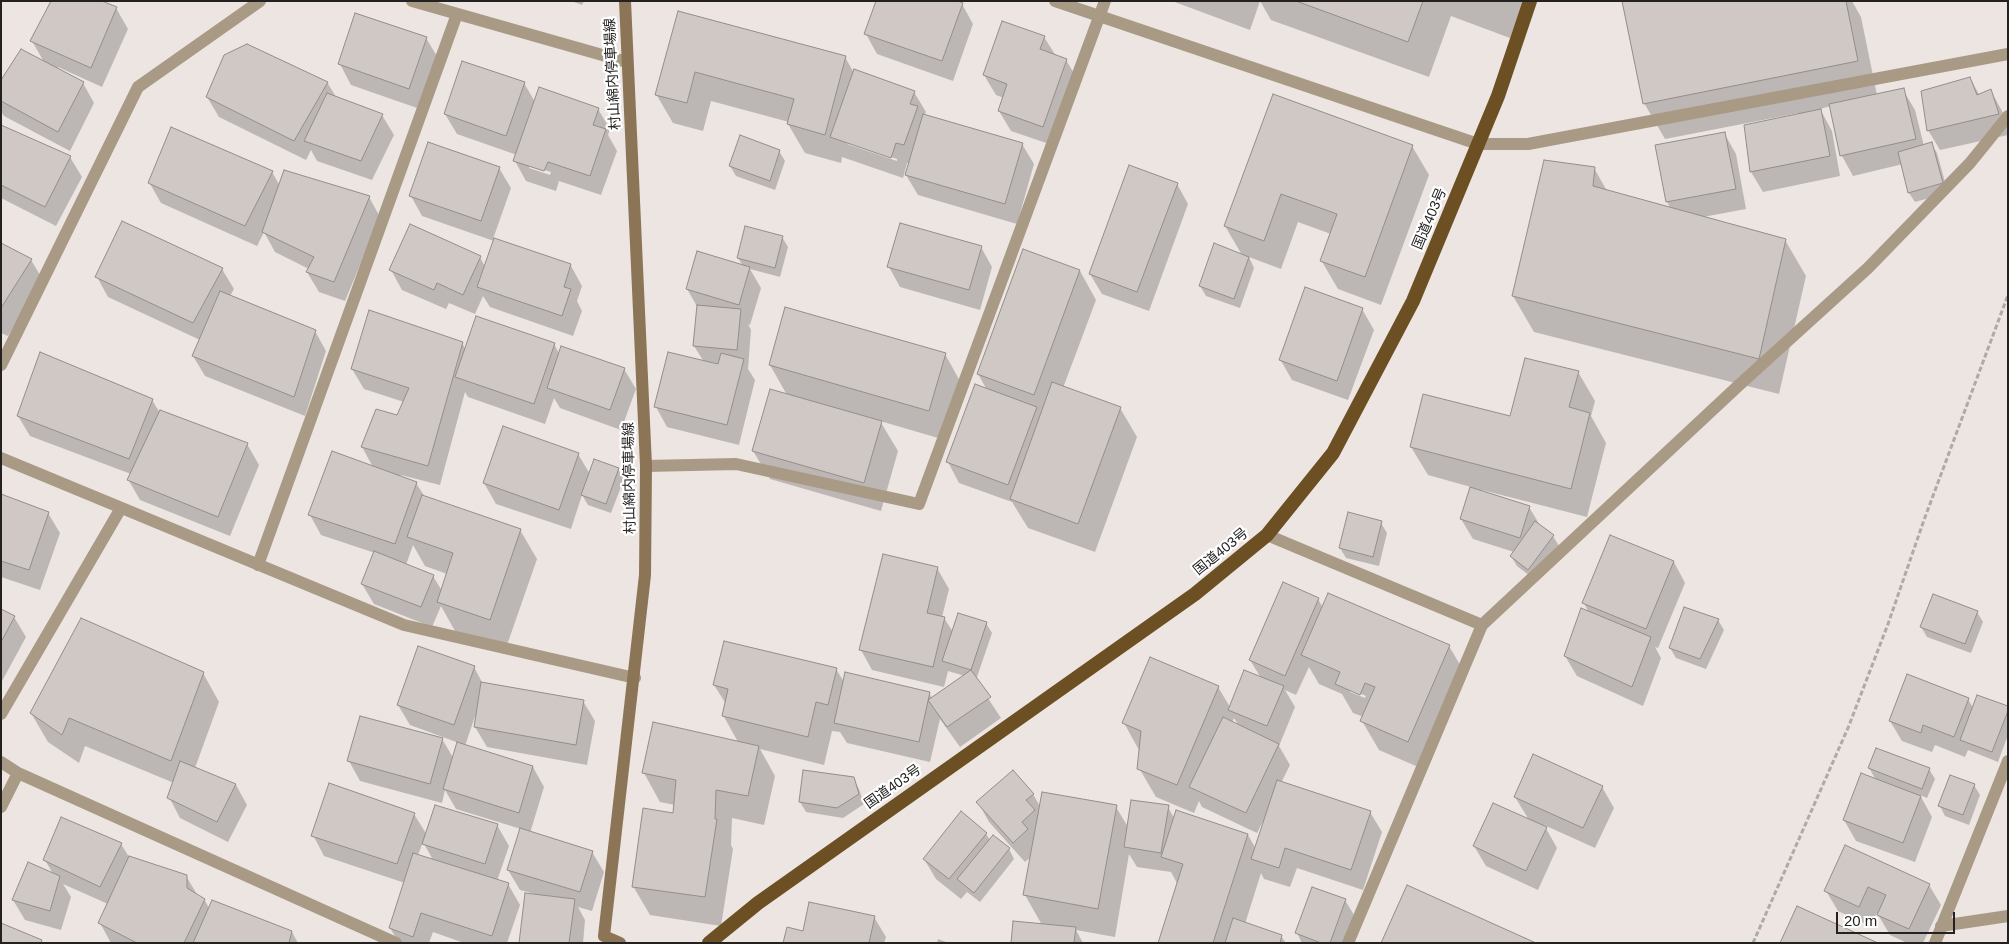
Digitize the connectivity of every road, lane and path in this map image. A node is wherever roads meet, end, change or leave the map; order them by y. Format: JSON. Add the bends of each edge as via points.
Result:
{"nodes":[{"id":1,"x":260,"y":1,"type":"edge"},
{"id":2,"x":412,"y":1,"type":"edge"},
{"id":3,"x":625,"y":1,"type":"edge"},
{"id":4,"x":1055,"y":1,"type":"edge"},
{"id":5,"x":1105,"y":1,"type":"edge"},
{"id":6,"x":1530,"y":1,"type":"edge"},
{"id":7,"x":457,"y":14,"type":"junction"},
{"id":8,"x":1100,"y":17,"type":"junction"},
{"id":9,"x":2008,"y":54,"type":"edge"},
{"id":10,"x":628,"y":62,"type":"junction"},
{"id":11,"x":2008,"y":116,"type":"edge"},
{"id":12,"x":1478,"y":144,"type":"junction"},
{"id":13,"x":2008,"y":295,"type":"edge"},
{"id":14,"x":1,"y":365,"type":"edge"},
{"id":15,"x":1,"y":458,"type":"edge"},
{"id":16,"x":646,"y":466,"type":"junction"},
{"id":17,"x":121,"y":508,"type":"junction"},
{"id":18,"x":1268,"y":535,"type":"junction"},
{"id":19,"x":258,"y":565,"type":"junction"},
{"id":20,"x":1482,"y":625,"type":"junction"},
{"id":21,"x":635,"y":678,"type":"junction"},
{"id":22,"x":1,"y":714,"type":"edge"},
{"id":23,"x":2008,"y":761,"type":"edge"},
{"id":24,"x":1,"y":762,"type":"edge"},
{"id":25,"x":18,"y":773,"type":"junction"},
{"id":26,"x":1,"y":806,"type":"edge"},
{"id":27,"x":2008,"y":916,"type":"edge"},
{"id":28,"x":1941,"y":926,"type":"junction"},
{"id":29,"x":603,"y":939,"type":"edge"},
{"id":30,"x":396,"y":943,"type":"edge"},
{"id":31,"x":620,"y":943,"type":"edge"},
{"id":32,"x":709,"y":943,"type":"edge"},
{"id":33,"x":1348,"y":943,"type":"edge"},
{"id":34,"x":1753,"y":943,"type":"edge"},
{"id":35,"x":1935,"y":943,"type":"edge"}],
"edges":[{"from":1,"to":14,"type":"street","via":[[138,88]]},
{"from":2,"to":7,"type":"street"},
{"from":3,"to":10,"type":"main road","name":"村山綿内停車場線"},
{"from":4,"to":8,"type":"street"},
{"from":5,"to":8,"type":"street"},
{"from":6,"to":12,"type":"highway","name":"国道403号"},
{"from":7,"to":10,"type":"street"},
{"from":7,"to":19,"type":"street"},
{"from":8,"to":12,"type":"street"},
{"from":8,"to":16,"type":"street","via":[[919,504],[736,464]]},
{"from":9,"to":12,"type":"street","via":[[1528,144]]},
{"from":10,"to":16,"type":"main road","name":"村山綿内停車場線"},
{"from":11,"to":20,"type":"street","via":[[1970,163],[1868,268]]},
{"from":12,"to":18,"type":"highway","name":"国道403号","via":[[1413,300],[1333,453]]},
{"from":13,"to":34,"type":"path","via":[[1848,728]]},
{"from":15,"to":17,"type":"street"},
{"from":16,"to":21,"type":"main road","name":"村山綿内停車場線","via":[[645,575]]},
{"from":17,"to":19,"type":"street"},
{"from":17,"to":22,"type":"street"},
{"from":18,"to":20,"type":"street"},
{"from":18,"to":32,"type":"highway","name":"国道403号","via":[[1194,594],[758,903]]},
{"from":19,"to":21,"type":"street","via":[[404,625]]},
{"from":20,"to":33,"type":"street"},
{"from":21,"to":29,"type":"main road","name":"村山綿内停車場線"},
{"from":23,"to":28,"type":"street"},
{"from":24,"to":25,"type":"street"},
{"from":25,"to":26,"type":"street"},
{"from":25,"to":30,"type":"street"},
{"from":27,"to":28,"type":"street"},
{"from":28,"to":35,"type":"street"},
{"from":29,"to":31,"type":"main road","name":"村山綿内停車場線"}]}
